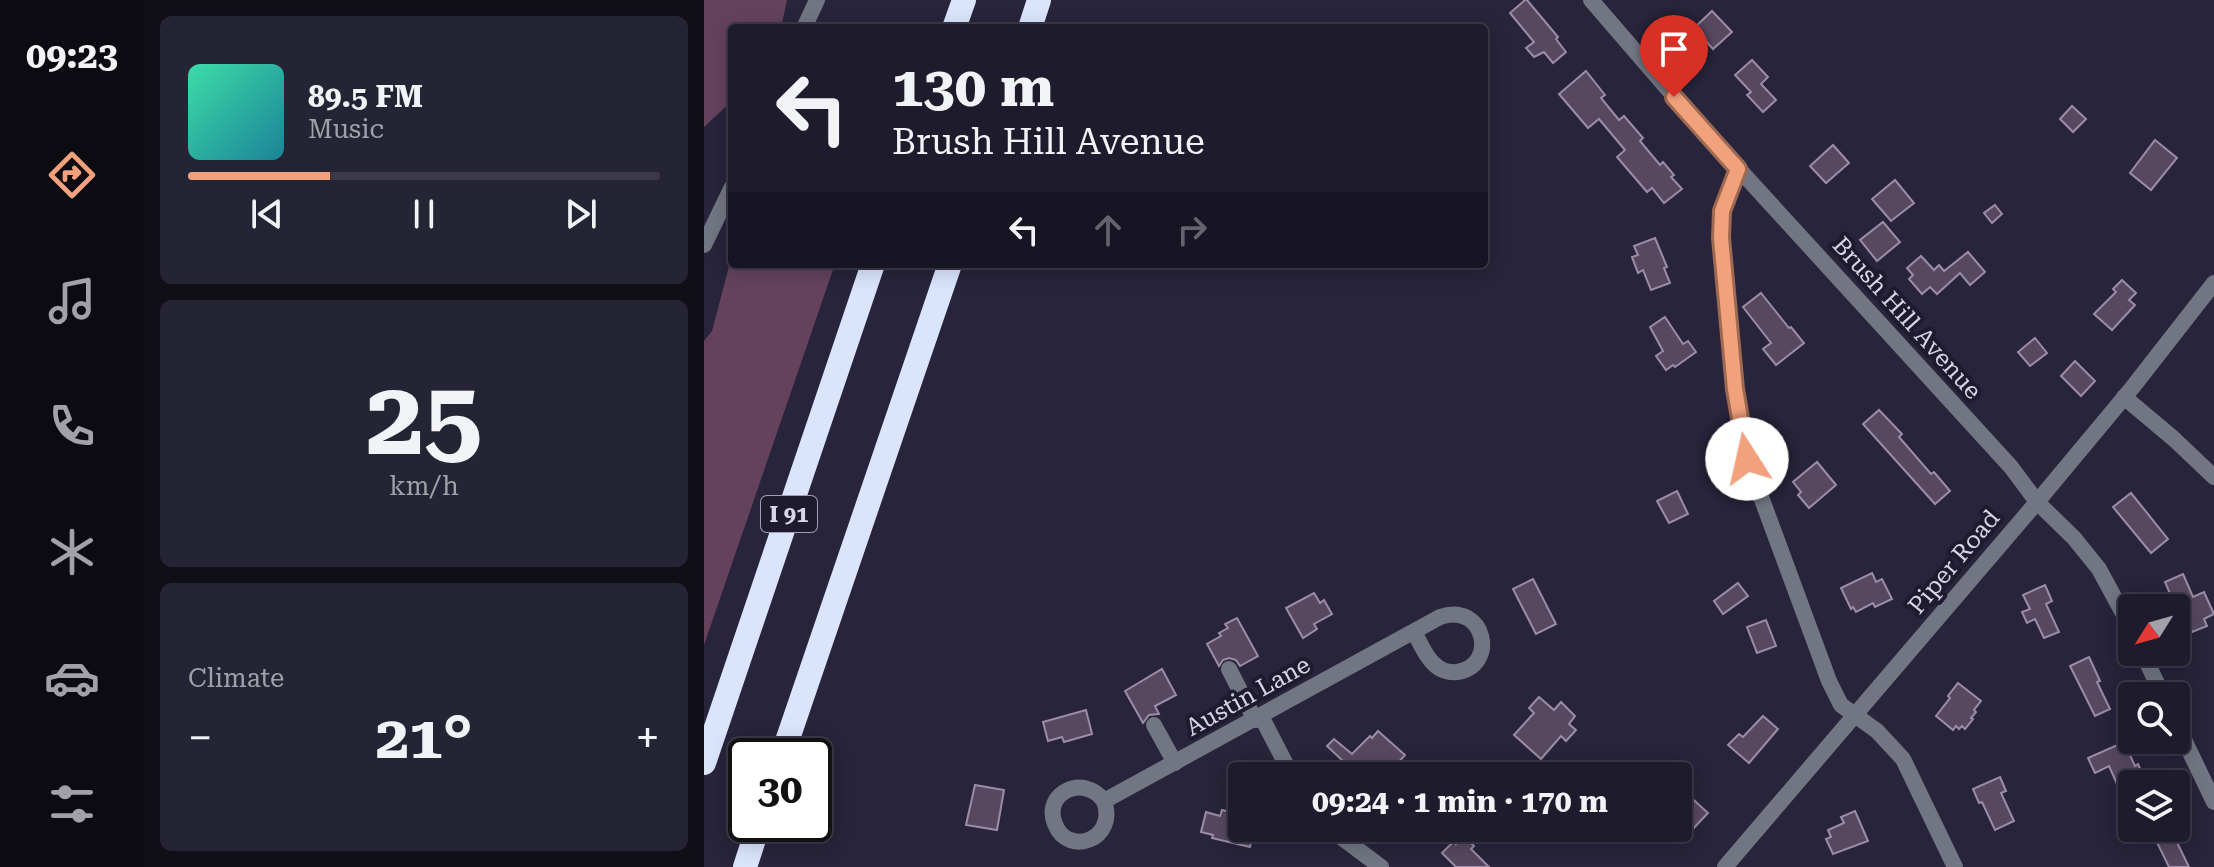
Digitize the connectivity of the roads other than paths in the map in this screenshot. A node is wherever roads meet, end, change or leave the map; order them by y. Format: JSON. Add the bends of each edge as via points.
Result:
{"nodes":[{"id":1,"x":817,"y":0,"type":"edge"},
{"id":2,"x":964,"y":0,"type":"edge"},
{"id":3,"x":1039,"y":0,"type":"edge"},
{"id":4,"x":1591,"y":0,"type":"edge"},
{"id":5,"x":806,"y":24,"type":"edge"},
{"id":6,"x":955,"y":24,"type":"edge"},
{"id":7,"x":1031,"y":24,"type":"edge"},
{"id":8,"x":1738,"y":169,"type":"junction"},
{"id":9,"x":728,"y":195,"type":"edge"},
{"id":10,"x":704,"y":245,"type":"edge"},
{"id":11,"x":872,"y":268,"type":"edge"},
{"id":12,"x":949,"y":268,"type":"edge"},
{"id":13,"x":2211,"y":292,"type":"edge"},
{"id":14,"x":2124,"y":397,"type":"junction"},
{"id":15,"x":2214,"y":477,"type":"edge"},
{"id":16,"x":2037,"y":502,"type":"junction"},
{"id":17,"x":2118,"y":604,"type":"edge"},
{"id":18,"x":1414,"y":632,"type":"dead end"},
{"id":19,"x":1229,"y":669,"type":"dead end"},
{"id":20,"x":1855,"y":716,"type":"junction"},
{"id":21,"x":1258,"y":718,"type":"junction"},
{"id":22,"x":1154,"y":725,"type":"dead end"},
{"id":23,"x":788,"y":738,"type":"edge"},
{"id":24,"x":2190,"y":752,"type":"edge"},
{"id":25,"x":1284,"y":762,"type":"edge"},
{"id":26,"x":704,"y":763,"type":"edge"},
{"id":27,"x":1175,"y":763,"type":"junction"},
{"id":28,"x":1104,"y":801,"type":"dead end"},
{"id":29,"x":2214,"y":802,"type":"edge"},
{"id":30,"x":753,"y":842,"type":"edge"},
{"id":31,"x":1348,"y":842,"type":"edge"},
{"id":32,"x":745,"y":867,"type":"edge"},
{"id":33,"x":1381,"y":867,"type":"edge"},
{"id":34,"x":1725,"y":867,"type":"edge"},
{"id":35,"x":1955,"y":867,"type":"edge"}],
"edges":[{"from":1,"to":5,"type":"street"},
{"from":2,"to":6,"type":"highway"},
{"from":3,"to":7,"type":"highway"},
{"from":4,"to":8,"type":"street","name":"Brush Hill Avenue"},
{"from":8,"to":16,"type":"street","name":"Brush Hill Avenue","via":[[2011,467]]},
{"from":8,"to":20,"type":"street","via":[[1722,211],[1721,238],[1747,459],[1829,681],[1841,705]]},
{"from":9,"to":10,"type":"street"},
{"from":11,"to":26,"type":"highway","number":"I 91"},
{"from":12,"to":23,"type":"highway"},
{"from":13,"to":14,"type":"street","name":"Piper Road"},
{"from":14,"to":15,"type":"street"},
{"from":14,"to":16,"type":"street","name":"Piper Road"},
{"from":16,"to":17,"type":"street","name":"Brush Hill Avenue","via":[[2099,569]]},
{"from":16,"to":20,"type":"street","name":"Piper Road"},
{"from":18,"to":21,"type":"street","name":"Austin Lane"},
{"from":19,"to":21,"type":"street"},
{"from":20,"to":34,"type":"street","name":"Piper Road"},
{"from":20,"to":35,"type":"street","via":[[1903,759]]},
{"from":21,"to":25,"type":"street"},
{"from":21,"to":27,"type":"street","name":"Austin Lane"},
{"from":22,"to":27,"type":"street"},
{"from":24,"to":29,"type":"street"},
{"from":27,"to":28,"type":"street","name":"Austin Lane"},
{"from":30,"to":32,"type":"highway"},
{"from":31,"to":33,"type":"street"}]}
